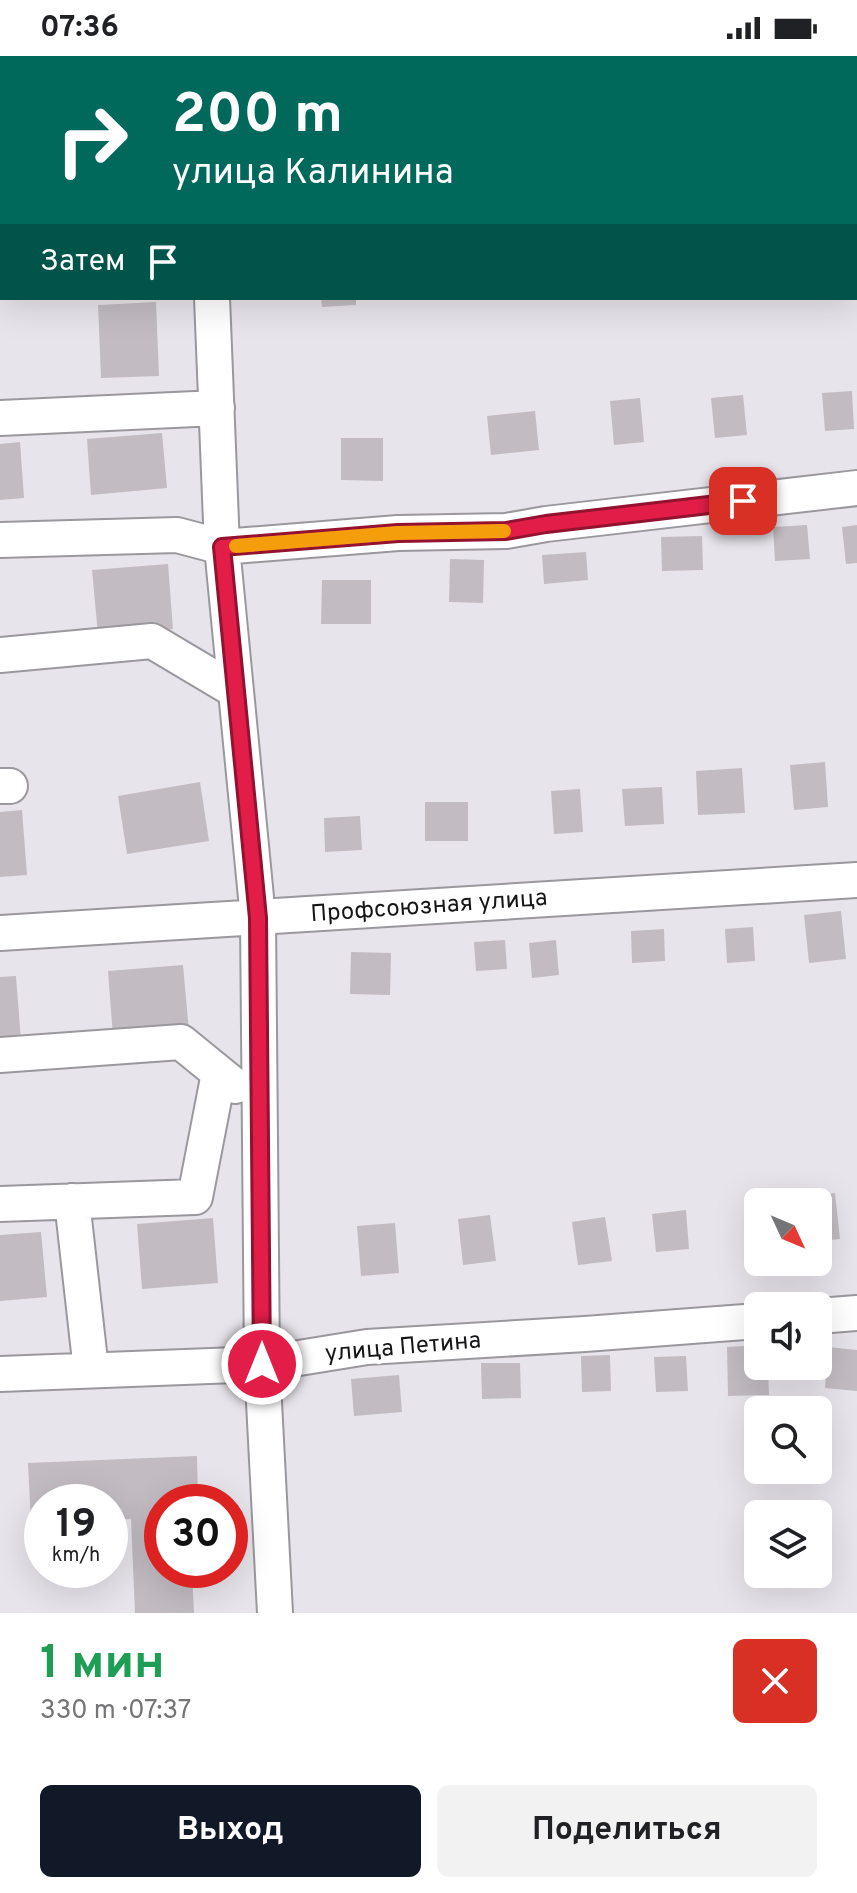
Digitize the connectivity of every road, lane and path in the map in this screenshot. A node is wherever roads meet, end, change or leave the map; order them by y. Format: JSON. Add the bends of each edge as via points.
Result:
{"nodes":[{"id":1,"x":212,"y":300,"type":"edge"},
{"id":2,"x":217,"y":408,"type":"junction"},
{"id":3,"x":0,"y":418,"type":"edge"},
{"id":4,"x":857,"y":488,"type":"edge"},
{"id":5,"x":0,"y":540,"type":"edge"},
{"id":6,"x":222,"y":547,"type":"junction"},
{"id":7,"x":0,"y":655,"type":"edge"},
{"id":8,"x":236,"y":691,"type":"junction"},
{"id":9,"x":857,"y":880,"type":"edge"},
{"id":10,"x":258,"y":918,"type":"junction"},
{"id":11,"x":0,"y":933,"type":"edge"},
{"id":12,"x":0,"y":1055,"type":"edge"},
{"id":13,"x":219,"y":1073,"type":"junction"},
{"id":14,"x":260,"y":1106,"type":"junction"},
{"id":15,"x":72,"y":1201,"type":"junction"},
{"id":16,"x":0,"y":1204,"type":"edge"},
{"id":17,"x":857,"y":1313,"type":"edge"},
{"id":18,"x":832,"y":1315,"type":"edge"},
{"id":19,"x":744,"y":1322,"type":"edge"},
{"id":20,"x":262,"y":1364,"type":"junction"},
{"id":21,"x":91,"y":1370,"type":"junction"},
{"id":22,"x":0,"y":1374,"type":"edge"},
{"id":23,"x":275,"y":1613,"type":"edge"}],
"edges":[{"from":1,"to":2,"type":"street"},
{"from":2,"to":3,"type":"street"},
{"from":2,"to":6,"type":"street"},
{"from":4,"to":6,"type":"street","via":[[506,531],[398,533]]},
{"from":5,"to":6,"type":"street","via":[[177,535]]},
{"from":6,"to":8,"type":"street"},
{"from":7,"to":8,"type":"street","via":[[152,641]]},
{"from":8,"to":10,"type":"street"},
{"from":9,"to":10,"type":"street","name":"Профсоюзная улица"},
{"from":10,"to":11,"type":"street","name":"Профсоюзная улица"},
{"from":10,"to":14,"type":"street"},
{"from":12,"to":13,"type":"street","via":[[181,1042]]},
{"from":13,"to":14,"type":"street"},
{"from":13,"to":15,"type":"street","via":[[195,1197]]},
{"from":14,"to":20,"type":"street"},
{"from":15,"to":16,"type":"street"},
{"from":15,"to":21,"type":"street"},
{"from":17,"to":18,"type":"street"},
{"from":19,"to":20,"type":"street","name":"улица Петина","via":[[367,1347]]},
{"from":20,"to":21,"type":"street","name":"улица Петина"},
{"from":20,"to":23,"type":"street"},
{"from":21,"to":22,"type":"street","name":"улица Петина"}]}
